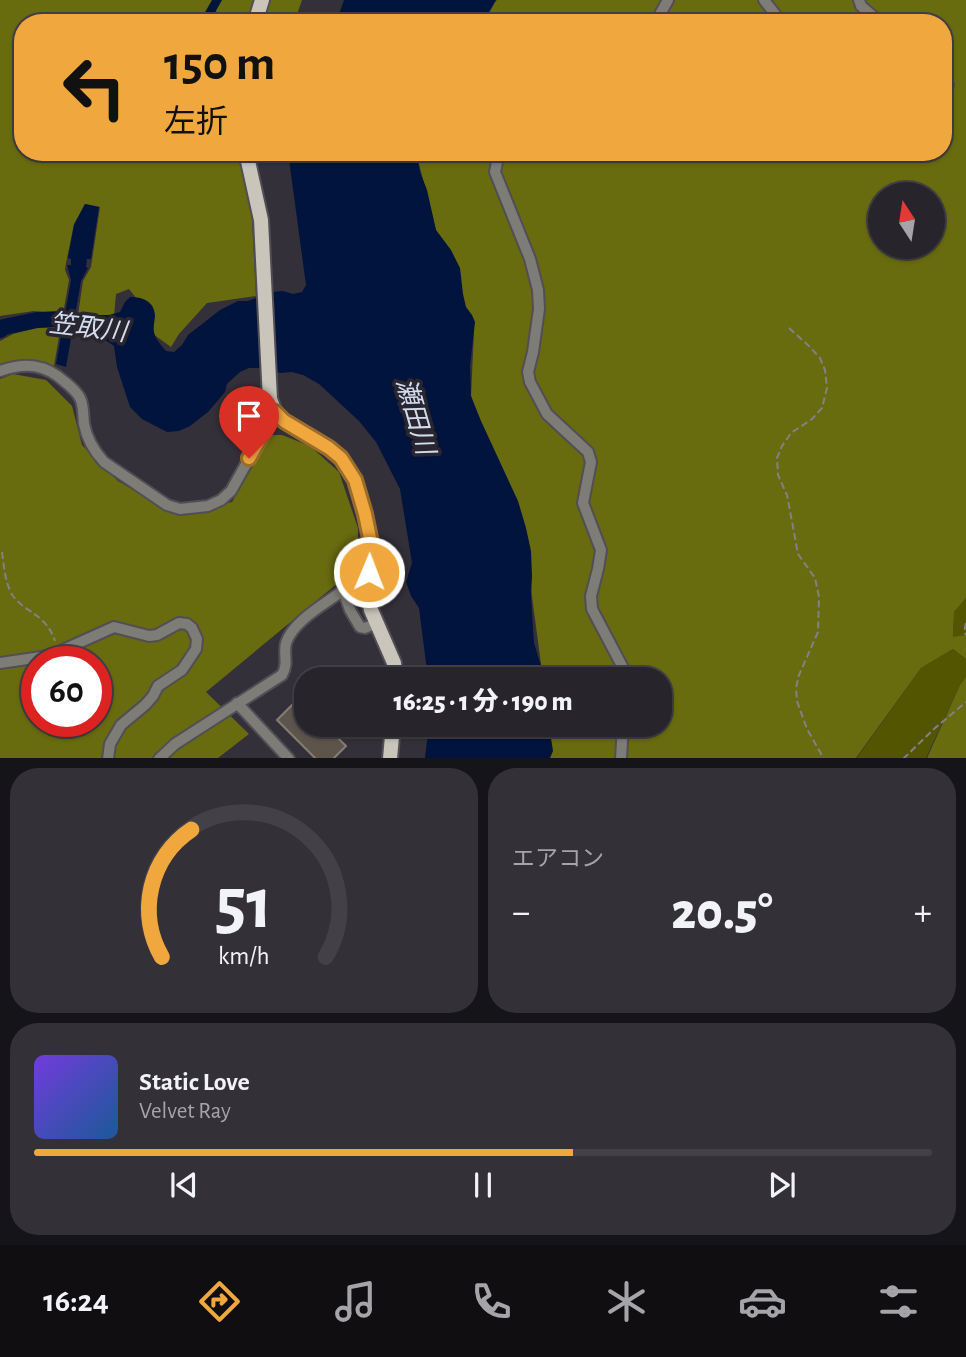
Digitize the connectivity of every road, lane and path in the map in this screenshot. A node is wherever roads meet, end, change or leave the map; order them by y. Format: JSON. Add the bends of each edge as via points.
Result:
{"nodes":[{"id":1,"x":764,"y":0,"type":"edge"},
{"id":2,"x":859,"y":0,"type":"edge"},
{"id":3,"x":775,"y":14,"type":"edge"},
{"id":4,"x":870,"y":14,"type":"edge"},
{"id":5,"x":248,"y":161,"type":"edge"},
{"id":6,"x":497,"y":161,"type":"edge"},
{"id":7,"x":789,"y":328,"type":"dead end"},
{"id":8,"x":0,"y":371,"type":"edge"},
{"id":9,"x":275,"y":412,"type":"junction"},
{"id":10,"x":2,"y":552,"type":"dead end"},
{"id":11,"x":369,"y":572,"type":"junction"},
{"id":12,"x":343,"y":590,"type":"junction"},
{"id":13,"x":377,"y":623,"type":"junction"},
{"id":14,"x":966,"y":623,"type":"edge"},
{"id":15,"x":966,"y":635,"type":"edge"},
{"id":16,"x":57,"y":646,"type":"edge"},
{"id":17,"x":72,"y":646,"type":"edge"},
{"id":18,"x":21,"y":660,"type":"edge"},
{"id":19,"x":0,"y":663,"type":"edge"},
{"id":20,"x":394,"y":667,"type":"edge"},
{"id":21,"x":622,"y":667,"type":"edge"},
{"id":22,"x":966,"y":702,"type":"edge"},
{"id":23,"x":237,"y":704,"type":"junction"},
{"id":24,"x":392,"y":737,"type":"edge"},
{"id":25,"x":622,"y":737,"type":"edge"},
{"id":26,"x":108,"y":758,"type":"edge"},
{"id":27,"x":159,"y":758,"type":"edge"},
{"id":28,"x":289,"y":758,"type":"edge"},
{"id":29,"x":390,"y":758,"type":"edge"},
{"id":30,"x":621,"y":758,"type":"edge"},
{"id":31,"x":824,"y":758,"type":"edge"},
{"id":32,"x":903,"y":758,"type":"edge"}],
"edges":[{"from":1,"to":3,"type":"street"},
{"from":2,"to":4,"type":"street"},
{"from":5,"to":9,"type":"main road","via":[[261,220],[268,374]]},
{"from":6,"to":21,"type":"street","via":[[495,172],[538,289],[530,382],[547,414],[588,452],[591,462],[583,503],[601,550],[592,609]]},
{"from":7,"to":31,"type":"path","via":[[820,358],[827,388],[822,408],[790,433],[777,458],[798,554],[815,578],[819,597],[818,632],[796,688],[807,729]]},
{"from":8,"to":9,"type":"street","via":[[24,365],[53,372],[80,397],[88,439],[96,454],[167,505],[180,509],[208,506],[231,491]]},
{"from":9,"to":11,"type":"main road","via":[[341,458],[355,480],[371,543]]},
{"from":10,"to":16,"type":"path","via":[[9,588],[43,620]]},
{"from":11,"to":12,"type":"street"},
{"from":11,"to":13,"type":"main road","via":[[368,594]]},
{"from":12,"to":13,"type":"street","via":[[360,627]]},
{"from":12,"to":23,"type":"street","via":[[293,632],[286,644],[282,676]]},
{"from":13,"to":20,"type":"main road"},
{"from":14,"to":15,"type":"path"},
{"from":17,"to":26,"type":"street","via":[[114,627],[149,636],[178,623],[192,628],[197,639],[182,670],[158,686],[145,705],[121,725]]},
{"from":18,"to":19,"type":"street"},
{"from":22,"to":32,"type":"path"},
{"from":23,"to":27,"type":"street"},
{"from":23,"to":28,"type":"street"},
{"from":24,"to":29,"type":"main road"},
{"from":25,"to":30,"type":"street"}]}
